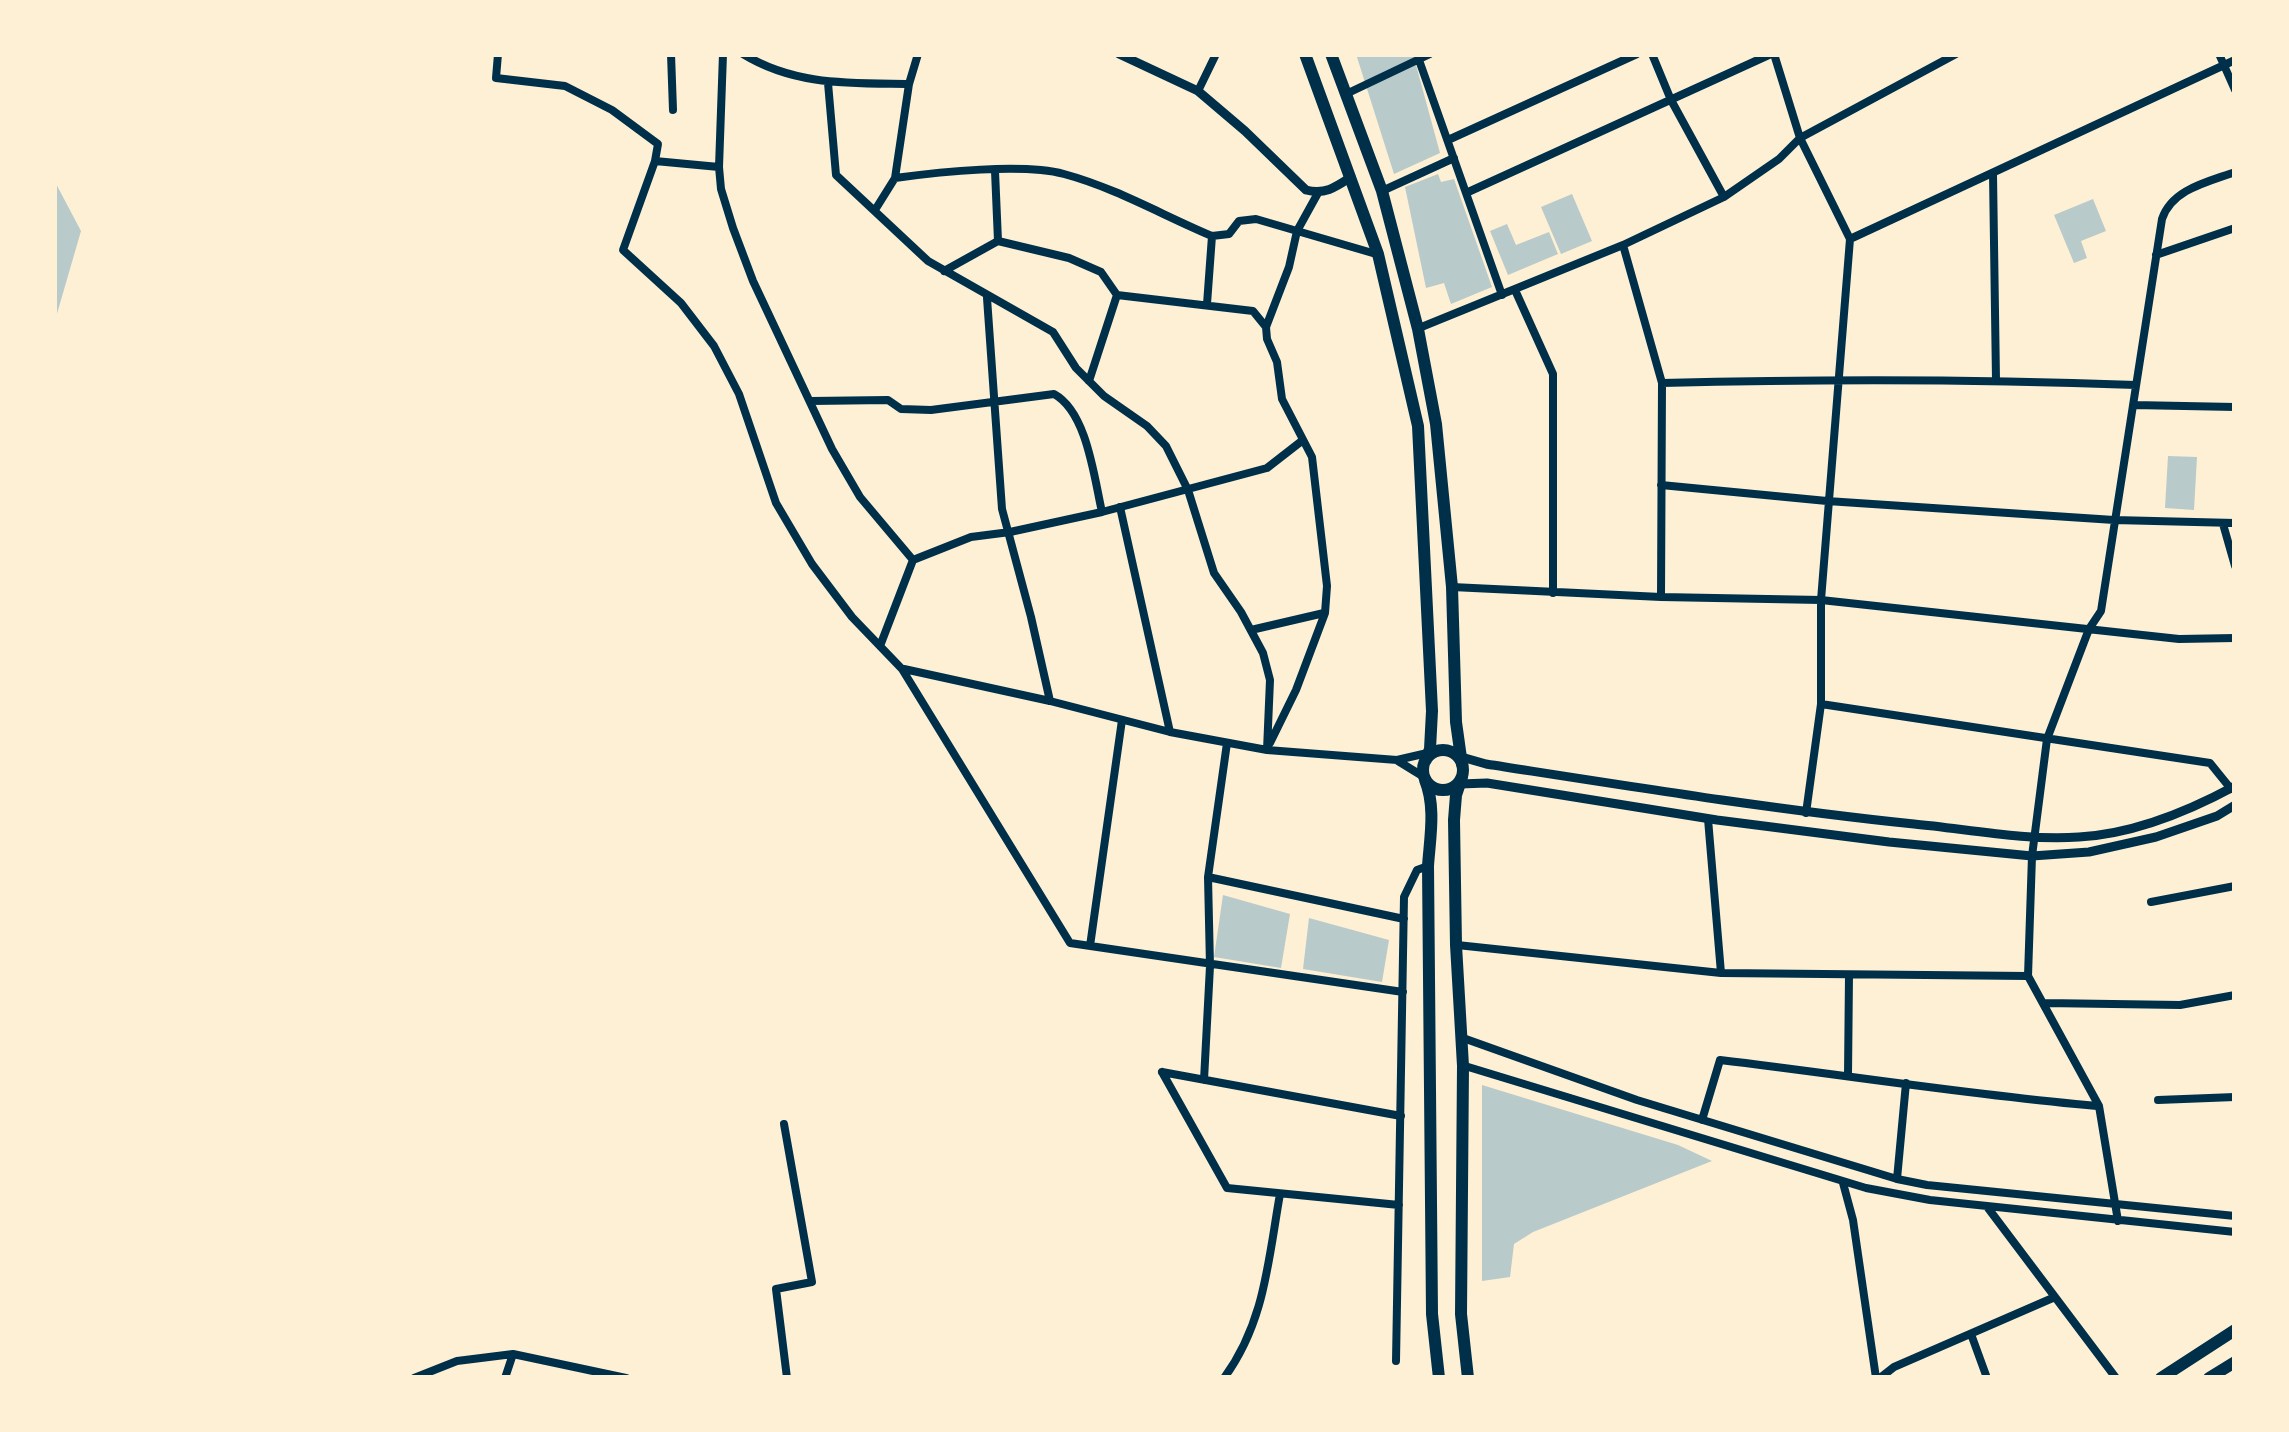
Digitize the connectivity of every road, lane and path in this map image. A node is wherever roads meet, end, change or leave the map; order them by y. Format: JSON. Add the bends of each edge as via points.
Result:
{"nodes":[{"id":1,"x":498,"y":54,"type":"edge"},
{"id":2,"x":671,"y":54,"type":"edge"},
{"id":3,"x":723,"y":54,"type":"edge"},
{"id":4,"x":743,"y":54,"type":"edge"},
{"id":5,"x":918,"y":54,"type":"edge"},
{"id":6,"x":1119,"y":54,"type":"edge"},
{"id":7,"x":1216,"y":54,"type":"edge"},
{"id":8,"x":1305,"y":54,"type":"edge"},
{"id":9,"x":1331,"y":54,"type":"edge"},
{"id":10,"x":1430,"y":54,"type":"edge"},
{"id":11,"x":1637,"y":54,"type":"edge"},
{"id":12,"x":1652,"y":54,"type":"edge"},
{"id":13,"x":1773,"y":54,"type":"edge"},
{"id":14,"x":1956,"y":54,"type":"edge"},
{"id":15,"x":2219,"y":54,"type":"edge"},
{"id":16,"x":1419,"y":60,"type":"junction"},
{"id":17,"x":2235,"y":60,"type":"edge"},
{"id":18,"x":2224,"y":64,"type":"junction"},
{"id":19,"x":828,"y":83,"type":"junction"},
{"id":20,"x":909,"y":84,"type":"junction"},
{"id":21,"x":2235,"y":90,"type":"edge"},
{"id":22,"x":1198,"y":92,"type":"junction"},
{"id":23,"x":1346,"y":94,"type":"junction"},
{"id":24,"x":1671,"y":100,"type":"junction"},
{"id":25,"x":674,"y":110,"type":"dead end"},
{"id":26,"x":1800,"y":138,"type":"junction"},
{"id":27,"x":1448,"y":140,"type":"junction"},
{"id":28,"x":1454,"y":158,"type":"junction"},
{"id":29,"x":655,"y":161,"type":"junction"},
{"id":30,"x":718,"y":167,"type":"junction"},
{"id":31,"x":995,"y":171,"type":"junction"},
{"id":32,"x":2235,"y":172,"type":"edge"},
{"id":33,"x":1994,"y":174,"type":"junction"},
{"id":34,"x":1351,"y":177,"type":"junction"},
{"id":35,"x":896,"y":178,"type":"junction"},
{"id":36,"x":1382,"y":191,"type":"junction"},
{"id":37,"x":1318,"y":193,"type":"junction"},
{"id":38,"x":1466,"y":193,"type":"junction"},
{"id":39,"x":1724,"y":197,"type":"junction"},
{"id":40,"x":874,"y":210,"type":"junction"},
{"id":41,"x":2235,"y":228,"type":"edge"},
{"id":42,"x":1297,"y":231,"type":"junction"},
{"id":43,"x":1212,"y":236,"type":"junction"},
{"id":44,"x":1850,"y":239,"type":"junction"},
{"id":45,"x":998,"y":241,"type":"junction"},
{"id":46,"x":1623,"y":245,"type":"junction"},
{"id":47,"x":1378,"y":254,"type":"junction"},
{"id":48,"x":2156,"y":255,"type":"junction"},
{"id":49,"x":944,"y":271,"type":"junction"},
{"id":50,"x":1515,"y":290,"type":"junction"},
{"id":51,"x":1117,"y":295,"type":"junction"},
{"id":52,"x":1502,"y":295,"type":"junction"},
{"id":53,"x":987,"y":297,"type":"junction"},
{"id":54,"x":1207,"y":304,"type":"junction"},
{"id":55,"x":1266,"y":327,"type":"junction"},
{"id":56,"x":1418,"y":329,"type":"junction"},
{"id":57,"x":1840,"y":379,"type":"junction"},
{"id":58,"x":1996,"y":380,"type":"junction"},
{"id":59,"x":1089,"y":381,"type":"junction"},
{"id":60,"x":1662,"y":383,"type":"junction"},
{"id":61,"x":2136,"y":385,"type":"junction"},
{"id":62,"x":811,"y":400,"type":"junction"},
{"id":63,"x":993,"y":401,"type":"junction"},
{"id":64,"x":2133,"y":405,"type":"junction"},
{"id":65,"x":2235,"y":407,"type":"edge"},
{"id":66,"x":1303,"y":440,"type":"junction"},
{"id":67,"x":1661,"y":485,"type":"junction"},
{"id":68,"x":1188,"y":490,"type":"junction"},
{"id":69,"x":1827,"y":501,"type":"junction"},
{"id":70,"x":1120,"y":507,"type":"junction"},
{"id":71,"x":1102,"y":512,"type":"junction"},
{"id":72,"x":2114,"y":520,"type":"junction"},
{"id":73,"x":2235,"y":523,"type":"edge"},
{"id":74,"x":2222,"y":524,"type":"junction"},
{"id":75,"x":1010,"y":532,"type":"junction"},
{"id":76,"x":913,"y":560,"type":"junction"},
{"id":77,"x":2235,"y":566,"type":"edge"},
{"id":78,"x":1452,"y":587,"type":"junction"},
{"id":79,"x":1553,"y":592,"type":"junction"},
{"id":80,"x":1661,"y":597,"type":"junction"},
{"id":81,"x":1821,"y":600,"type":"junction"},
{"id":82,"x":1325,"y":613,"type":"junction"},
{"id":83,"x":2089,"y":628,"type":"junction"},
{"id":84,"x":1250,"y":630,"type":"junction"},
{"id":85,"x":2235,"y":638,"type":"edge"},
{"id":86,"x":880,"y":646,"type":"junction"},
{"id":87,"x":902,"y":669,"type":"junction"},
{"id":88,"x":1050,"y":701,"type":"junction"},
{"id":89,"x":1821,"y":704,"type":"junction"},
{"id":90,"x":1122,"y":720,"type":"junction"},
{"id":91,"x":1170,"y":732,"type":"junction"},
{"id":92,"x":2047,"y":739,"type":"junction"},
{"id":93,"x":1227,"y":743,"type":"junction"},
{"id":94,"x":1267,"y":750,"type":"junction"},
{"id":95,"x":1430,"y":755,"type":"junction"},
{"id":96,"x":1396,"y":760,"type":"junction"},
{"id":97,"x":1459,"y":770,"type":"junction"},
{"id":98,"x":1424,"y":778,"type":"junction"},
{"id":99,"x":2233,"y":787,"type":"edge"},
{"id":100,"x":2235,"y":805,"type":"edge"},
{"id":101,"x":1806,"y":813,"type":"junction"},
{"id":102,"x":1708,"y":819,"type":"junction"},
{"id":103,"x":2036,"y":835,"type":"junction"},
{"id":104,"x":2032,"y":856,"type":"junction"},
{"id":105,"x":1427,"y":866,"type":"junction"},
{"id":106,"x":1208,"y":877,"type":"junction"},
{"id":107,"x":2235,"y":886,"type":"edge"},
{"id":108,"x":2151,"y":902,"type":"dead end"},
{"id":109,"x":1405,"y":919,"type":"junction"},
{"id":110,"x":1456,"y":945,"type":"junction"},
{"id":111,"x":1090,"y":946,"type":"junction"},
{"id":112,"x":1210,"y":966,"type":"junction"},
{"id":113,"x":1721,"y":973,"type":"junction"},
{"id":114,"x":1850,"y":975,"type":"junction"},
{"id":115,"x":2029,"y":976,"type":"junction"},
{"id":116,"x":1403,"y":992,"type":"junction"},
{"id":117,"x":2235,"y":995,"type":"edge"},
{"id":118,"x":2043,"y":1004,"type":"junction"},
{"id":119,"x":1460,"y":1038,"type":"junction"},
{"id":120,"x":1463,"y":1066,"type":"junction"},
{"id":121,"x":1848,"y":1075,"type":"junction"},
{"id":122,"x":1204,"y":1080,"type":"junction"},
{"id":123,"x":1906,"y":1083,"type":"junction"},
{"id":124,"x":2235,"y":1097,"type":"edge"},
{"id":125,"x":2158,"y":1100,"type":"dead end"},
{"id":126,"x":2099,"y":1106,"type":"junction"},
{"id":127,"x":1400,"y":1116,"type":"junction"},
{"id":128,"x":1702,"y":1120,"type":"junction"},
{"id":129,"x":784,"y":1124,"type":"dead end"},
{"id":130,"x":1897,"y":1179,"type":"junction"},
{"id":131,"x":1843,"y":1181,"type":"junction"},
{"id":132,"x":1280,"y":1194,"type":"junction"},
{"id":133,"x":2114,"y":1203,"type":"junction"},
{"id":134,"x":1399,"y":1205,"type":"junction"},
{"id":135,"x":1987,"y":1206,"type":"junction"},
{"id":136,"x":2235,"y":1216,"type":"edge"},
{"id":137,"x":2118,"y":1221,"type":"junction"},
{"id":138,"x":2235,"y":1232,"type":"edge"},
{"id":139,"x":2055,"y":1297,"type":"junction"},
{"id":140,"x":2235,"y":1330,"type":"edge"},
{"id":141,"x":1971,"y":1334,"type":"junction"},
{"id":142,"x":513,"y":1354,"type":"junction"},
{"id":143,"x":1396,"y":1361,"type":"dead end"},
{"id":144,"x":2235,"y":1362,"type":"edge"},
{"id":145,"x":414,"y":1378,"type":"edge"},
{"id":146,"x":505,"y":1378,"type":"edge"},
{"id":147,"x":626,"y":1378,"type":"edge"},
{"id":148,"x":788,"y":1378,"type":"edge"},
{"id":149,"x":1225,"y":1378,"type":"edge"},
{"id":150,"x":1439,"y":1378,"type":"edge"},
{"id":151,"x":1468,"y":1378,"type":"edge"},
{"id":152,"x":1878,"y":1378,"type":"edge"},
{"id":153,"x":1987,"y":1378,"type":"edge"},
{"id":154,"x":2116,"y":1378,"type":"edge"},
{"id":155,"x":2161,"y":1378,"type":"edge"},
{"id":156,"x":2209,"y":1378,"type":"edge"}],
"edges":[{"from":1,"to":29,"type":"street","via":[[496,78],[565,86],[612,110],[658,144]]},
{"from":2,"to":25,"type":"street"},
{"from":3,"to":30,"type":"street"},
{"from":4,"to":19,"type":"street"},
{"from":5,"to":20,"type":"street"},
{"from":6,"to":22,"type":"street"},
{"from":7,"to":22,"type":"street"},
{"from":8,"to":34,"type":"main road"},
{"from":9,"to":23,"type":"main road"},
{"from":10,"to":16,"type":"street"},
{"from":11,"to":27,"type":"street"},
{"from":12,"to":24,"type":"street"},
{"from":13,"to":24,"type":"street"},
{"from":13,"to":26,"type":"street"},
{"from":14,"to":26,"type":"street"},
{"from":15,"to":18,"type":"street"},
{"from":16,"to":23,"type":"street"},
{"from":16,"to":27,"type":"street"},
{"from":17,"to":18,"type":"street"},
{"from":18,"to":21,"type":"street"},
{"from":18,"to":33,"type":"street"},
{"from":19,"to":20,"type":"street"},
{"from":19,"to":40,"type":"street","via":[[836,175]]},
{"from":20,"to":35,"type":"street"},
{"from":22,"to":37,"type":"street"},
{"from":23,"to":36,"type":"main road"},
{"from":24,"to":38,"type":"street"},
{"from":24,"to":39,"type":"street"},
{"from":26,"to":39,"type":"street"},
{"from":26,"to":44,"type":"street"},
{"from":27,"to":28,"type":"street"},
{"from":28,"to":36,"type":"street"},
{"from":28,"to":38,"type":"street"},
{"from":29,"to":30,"type":"street"},
{"from":29,"to":86,"type":"street","via":[[623,250],[714,346],[776,502],[812,564]]},
{"from":30,"to":62,"type":"street","via":[[753,281]]},
{"from":31,"to":35,"type":"street"},
{"from":31,"to":43,"type":"street","via":[[1060,173]]},
{"from":31,"to":45,"type":"street"},
{"from":32,"to":48,"type":"street","via":[[2170,202]]},
{"from":33,"to":44,"type":"street"},
{"from":33,"to":58,"type":"street"},
{"from":34,"to":37,"type":"street"},
{"from":34,"to":47,"type":"main road"},
{"from":35,"to":40,"type":"street"},
{"from":36,"to":56,"type":"main road"},
{"from":37,"to":42,"type":"street"},
{"from":38,"to":52,"type":"street"},
{"from":39,"to":46,"type":"street"},
{"from":40,"to":49,"type":"street"},
{"from":41,"to":48,"type":"street"},
{"from":42,"to":43,"type":"street","via":[[1256,218]]},
{"from":42,"to":47,"type":"street"},
{"from":42,"to":55,"type":"street"},
{"from":43,"to":54,"type":"street"},
{"from":44,"to":57,"type":"street"},
{"from":45,"to":49,"type":"street"},
{"from":45,"to":51,"type":"street","via":[[1101,272]]},
{"from":46,"to":50,"type":"street"},
{"from":46,"to":60,"type":"street"},
{"from":47,"to":95,"type":"main road","via":[[1418,426]]},
{"from":48,"to":61,"type":"street"},
{"from":49,"to":53,"type":"street"},
{"from":50,"to":52,"type":"street"},
{"from":50,"to":79,"type":"street","via":[[1553,374]]},
{"from":51,"to":54,"type":"street"},
{"from":51,"to":59,"type":"street"},
{"from":52,"to":56,"type":"street"},
{"from":53,"to":59,"type":"street","via":[[1053,332]]},
{"from":53,"to":63,"type":"street"},
{"from":54,"to":55,"type":"street","via":[[1253,311]]},
{"from":55,"to":66,"type":"street","via":[[1282,399]]},
{"from":56,"to":78,"type":"main road"},
{"from":57,"to":58,"type":"street"},
{"from":57,"to":60,"type":"street"},
{"from":57,"to":69,"type":"street"},
{"from":58,"to":61,"type":"street"},
{"from":59,"to":68,"type":"street","via":[[1166,446]]},
{"from":60,"to":67,"type":"street"},
{"from":61,"to":64,"type":"street"},
{"from":62,"to":63,"type":"street","via":[[888,400],[931,410]]},
{"from":62,"to":76,"type":"street","via":[[852,485]]},
{"from":63,"to":71,"type":"street","via":[[1054,394],[1068,402]]},
{"from":63,"to":75,"type":"street"},
{"from":64,"to":65,"type":"street"},
{"from":64,"to":72,"type":"street"},
{"from":66,"to":68,"type":"street","via":[[1267,468]]},
{"from":66,"to":82,"type":"street","via":[[1312,457]]},
{"from":67,"to":69,"type":"street"},
{"from":67,"to":80,"type":"street"},
{"from":68,"to":70,"type":"street"},
{"from":68,"to":84,"type":"street","via":[[1214,573]]},
{"from":69,"to":72,"type":"street"},
{"from":69,"to":81,"type":"street"},
{"from":70,"to":71,"type":"street"},
{"from":70,"to":91,"type":"street"},
{"from":71,"to":75,"type":"street"},
{"from":72,"to":74,"type":"street"},
{"from":72,"to":83,"type":"street","via":[[2101,610]]},
{"from":73,"to":74,"type":"street"},
{"from":74,"to":77,"type":"street"},
{"from":75,"to":76,"type":"street","via":[[971,537]]},
{"from":75,"to":88,"type":"street"},
{"from":76,"to":86,"type":"street"},
{"from":78,"to":79,"type":"street"},
{"from":78,"to":97,"type":"main road"},
{"from":79,"to":80,"type":"street"},
{"from":80,"to":81,"type":"street"},
{"from":81,"to":83,"type":"street"},
{"from":81,"to":89,"type":"street"},
{"from":82,"to":84,"type":"street"},
{"from":82,"to":94,"type":"street"},
{"from":83,"to":85,"type":"street"},
{"from":83,"to":92,"type":"street"},
{"from":84,"to":94,"type":"street","via":[[1270,680]]},
{"from":86,"to":87,"type":"street"},
{"from":87,"to":88,"type":"street"},
{"from":87,"to":111,"type":"street","via":[[1070,943]]},
{"from":88,"to":90,"type":"street"},
{"from":89,"to":92,"type":"street"},
{"from":89,"to":101,"type":"street"},
{"from":90,"to":91,"type":"street"},
{"from":90,"to":111,"type":"street"},
{"from":91,"to":93,"type":"street"},
{"from":92,"to":99,"type":"street","via":[[2210,763]]},
{"from":92,"to":103,"type":"street"},
{"from":93,"to":94,"type":"street"},
{"from":93,"to":106,"type":"street"},
{"from":94,"to":96,"type":"street"},
{"from":95,"to":96,"type":"street"},
{"from":95,"to":97,"type":"main road"},
{"from":95,"to":98,"type":"main road"},
{"from":96,"to":98,"type":"street"},
{"from":97,"to":98,"type":"main road","via":[[1449,789]]},
{"from":97,"to":101,"type":"street","via":[[1486,764]]},
{"from":97,"to":102,"type":"street","via":[[1466,782]]},
{"from":97,"to":110,"type":"main road"},
{"from":98,"to":105,"type":"main road"},
{"from":99,"to":103,"type":"street","via":[[2141,826]]},
{"from":100,"to":104,"type":"street","via":[[2156,837]]},
{"from":101,"to":103,"type":"street"},
{"from":102,"to":104,"type":"street"},
{"from":102,"to":113,"type":"street"},
{"from":103,"to":104,"type":"street"},
{"from":104,"to":115,"type":"street"},
{"from":105,"to":109,"type":"street","via":[[1407,888]]},
{"from":105,"to":150,"type":"main road"},
{"from":106,"to":109,"type":"street"},
{"from":106,"to":112,"type":"street"},
{"from":107,"to":108,"type":"street"},
{"from":109,"to":116,"type":"street"},
{"from":110,"to":113,"type":"street"},
{"from":110,"to":119,"type":"main road"},
{"from":111,"to":112,"type":"street"},
{"from":112,"to":116,"type":"street"},
{"from":112,"to":122,"type":"street"},
{"from":113,"to":114,"type":"street"},
{"from":114,"to":115,"type":"street"},
{"from":114,"to":121,"type":"street"},
{"from":115,"to":118,"type":"street"},
{"from":116,"to":127,"type":"street"},
{"from":117,"to":118,"type":"street","via":[[2180,1005]]},
{"from":118,"to":126,"type":"street"},
{"from":119,"to":120,"type":"main road"},
{"from":119,"to":128,"type":"street"},
{"from":120,"to":131,"type":"street"},
{"from":120,"to":151,"type":"main road"},
{"from":121,"to":123,"type":"street"},
{"from":121,"to":128,"type":"street","via":[[1720,1060]]},
{"from":122,"to":127,"type":"street"},
{"from":122,"to":132,"type":"street","via":[[1162,1072],[1227,1188]]},
{"from":123,"to":126,"type":"street"},
{"from":123,"to":130,"type":"street"},
{"from":124,"to":125,"type":"street"},
{"from":126,"to":133,"type":"street"},
{"from":127,"to":134,"type":"street"},
{"from":128,"to":130,"type":"street"},
{"from":129,"to":148,"type":"street","via":[[812,1282],[776,1289]]},
{"from":130,"to":133,"type":"street"},
{"from":131,"to":135,"type":"street"},
{"from":131,"to":152,"type":"street"},
{"from":132,"to":134,"type":"street"},
{"from":132,"to":149,"type":"street","via":[[1259,1313]]},
{"from":133,"to":136,"type":"street"},
{"from":133,"to":137,"type":"street"},
{"from":134,"to":143,"type":"street"},
{"from":135,"to":137,"type":"street"},
{"from":135,"to":139,"type":"street"},
{"from":137,"to":138,"type":"street"},
{"from":139,"to":141,"type":"street"},
{"from":139,"to":154,"type":"street"},
{"from":140,"to":155,"type":"main road"},
{"from":141,"to":152,"type":"street"},
{"from":141,"to":153,"type":"street"},
{"from":142,"to":145,"type":"street","via":[[458,1360]]},
{"from":142,"to":146,"type":"street"},
{"from":142,"to":147,"type":"street"},
{"from":144,"to":156,"type":"main road"}]}
